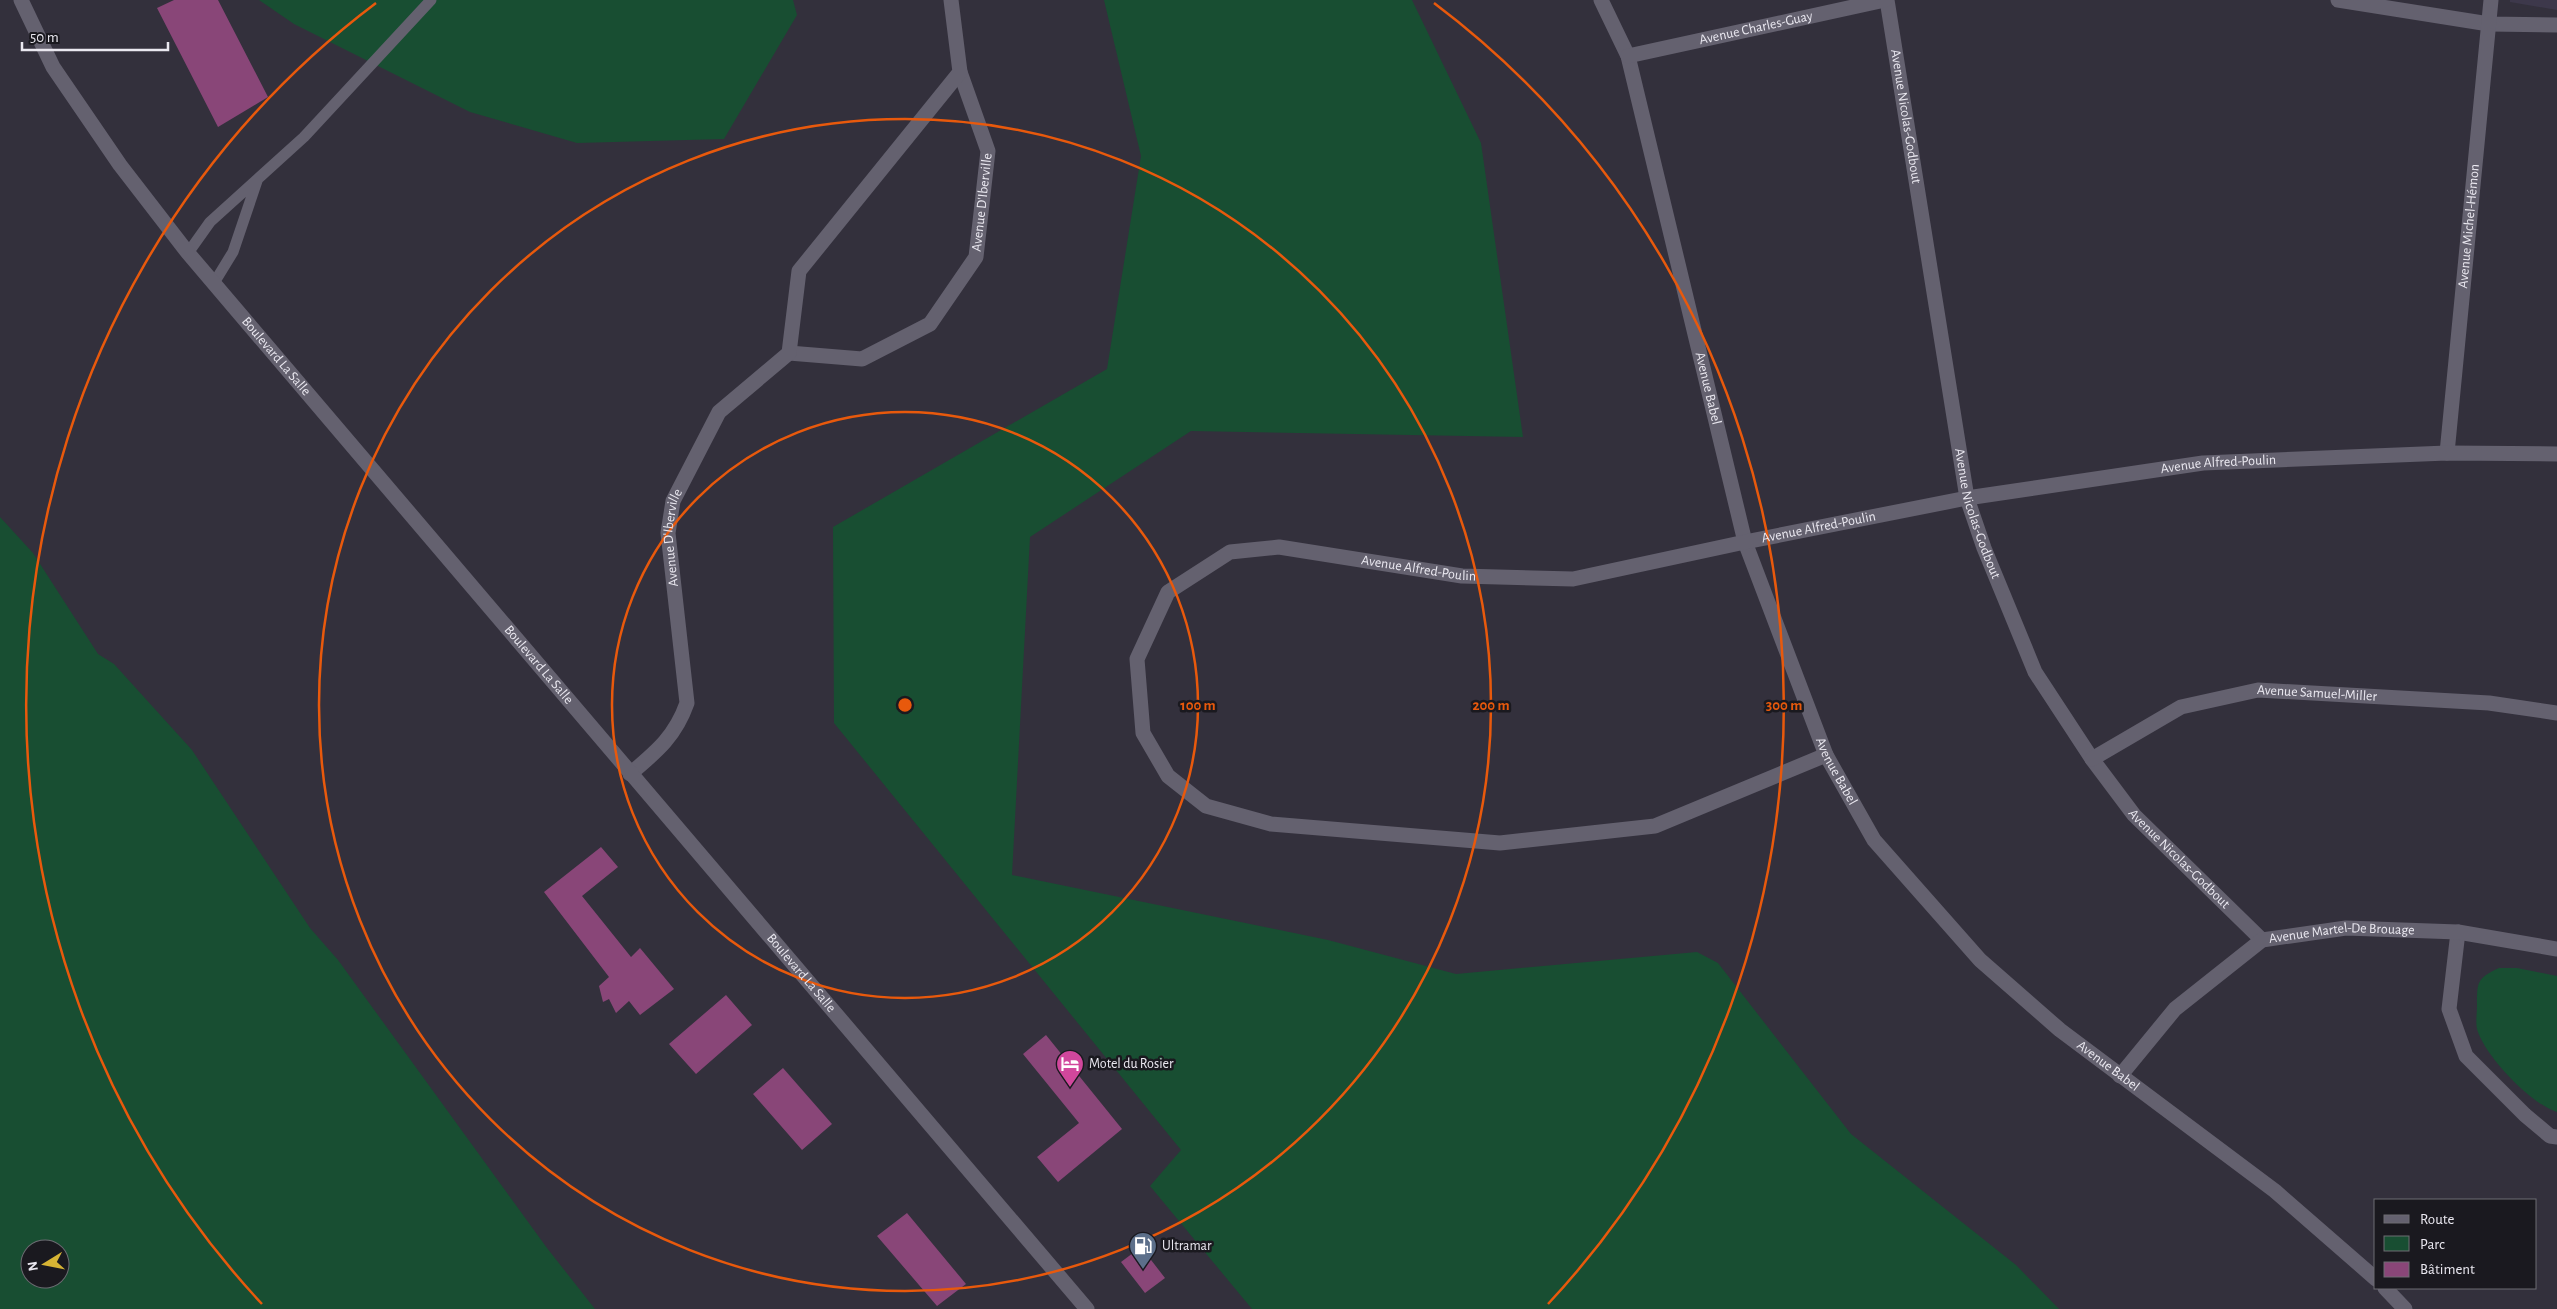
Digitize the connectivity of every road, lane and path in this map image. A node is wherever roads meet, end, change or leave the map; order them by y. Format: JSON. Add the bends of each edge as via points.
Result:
{"nodes":[{"id":1,"x":21,"y":0,"type":"edge"},
{"id":2,"x":431,"y":0,"type":"edge"},
{"id":3,"x":951,"y":0,"type":"edge"},
{"id":4,"x":1600,"y":0,"type":"edge"},
{"id":5,"x":1886,"y":0,"type":"edge"},
{"id":6,"x":2338,"y":0,"type":"edge"},
{"id":7,"x":2491,"y":0,"type":"edge"},
{"id":8,"x":2489,"y":24,"type":"junction"},
{"id":9,"x":2557,"y":25,"type":"edge"},
{"id":10,"x":1628,"y":56,"type":"junction"},
{"id":11,"x":960,"y":72,"type":"junction"},
{"id":12,"x":257,"y":179,"type":"junction"},
{"id":13,"x":188,"y":253,"type":"junction"},
{"id":14,"x":214,"y":283,"type":"junction"},
{"id":15,"x":789,"y":353,"type":"junction"},
{"id":16,"x":2446,"y":454,"type":"junction"},
{"id":17,"x":2557,"y":454,"type":"edge"},
{"id":18,"x":1967,"y":498,"type":"junction"},
{"id":19,"x":1745,"y":542,"type":"junction"},
{"id":20,"x":2557,"y":713,"type":"edge"},
{"id":21,"x":1826,"y":755,"type":"junction"},
{"id":22,"x":2092,"y":760,"type":"junction"},
{"id":23,"x":630,"y":774,"type":"junction"},
{"id":24,"x":2458,"y":932,"type":"junction"},
{"id":25,"x":2262,"y":940,"type":"junction"},
{"id":26,"x":2557,"y":949,"type":"edge"},
{"id":27,"x":2120,"y":1076,"type":"junction"},
{"id":28,"x":2557,"y":1137,"type":"edge"},
{"id":29,"x":2374,"y":1278,"type":"edge"},
{"id":30,"x":2386,"y":1289,"type":"edge"},
{"id":31,"x":1087,"y":1309,"type":"edge"},
{"id":32,"x":2406,"y":1309,"type":"edge"}],
"edges":[{"from":1,"to":13,"type":"street","name":"Boulevard La Salle","via":[[53,67],[120,165]]},
{"from":2,"to":12,"type":"lane","via":[[304,137]]},
{"from":3,"to":11,"type":"street","name":"Avenue D'Iberville"},
{"from":4,"to":10,"type":"street","name":"Avenue Babel"},
{"from":5,"to":10,"type":"street","name":"Avenue Charles-Guay"},
{"from":5,"to":18,"type":"street","name":"Avenue Nicolas-Godbout"},
{"from":6,"to":8,"type":"street"},
{"from":7,"to":8,"type":"street","name":"Avenue Michel-Hémon"},
{"from":8,"to":9,"type":"street"},
{"from":8,"to":16,"type":"street","name":"Avenue Michel-Hémon"},
{"from":10,"to":19,"type":"street","name":"Avenue Babel"},
{"from":11,"to":15,"type":"street","via":[[799,271]]},
{"from":11,"to":15,"type":"street","name":"Avenue D'Iberville","via":[[988,151],[976,257],[930,324],[862,359]]},
{"from":12,"to":13,"type":"lane","via":[[210,222]]},
{"from":12,"to":14,"type":"lane","via":[[233,252]]},
{"from":13,"to":14,"type":"street","name":"Boulevard La Salle"},
{"from":14,"to":23,"type":"street","name":"Boulevard La Salle"},
{"from":15,"to":23,"type":"street","name":"Avenue D'Iberville","via":[[719,412],[673,501],[668,533],[687,704],[674,732]]},
{"from":16,"to":17,"type":"street","name":"Avenue Alfred-Poulin"},
{"from":16,"to":18,"type":"street","name":"Avenue Alfred-Poulin","via":[[2203,463]]},
{"from":18,"to":19,"type":"street","name":"Avenue Alfred-Poulin"},
{"from":18,"to":22,"type":"street","name":"Avenue Nicolas-Godbout","via":[[2035,672]]},
{"from":19,"to":21,"type":"street","name":"Avenue Babel"},
{"from":19,"to":21,"type":"street","name":"Avenue Alfred-Poulin","via":[[1572,578],[1462,576],[1279,547],[1230,552],[1168,592],[1137,659],[1143,733],[1168,776],[1206,806],[1271,824],[1500,843],[1655,826]]},
{"from":20,"to":22,"type":"street","name":"Avenue Samuel-Miller","via":[[2489,704],[2258,690],[2181,707]]},
{"from":21,"to":27,"type":"street","name":"Avenue Babel","via":[[1874,840],[1980,960],[2060,1030]]},
{"from":22,"to":25,"type":"street","name":"Avenue Nicolas-Godbout","via":[[2134,815]]},
{"from":23,"to":31,"type":"street","name":"Boulevard La Salle"},
{"from":24,"to":25,"type":"street","name":"Avenue Martel-De Brouage","via":[[2346,928]]},
{"from":24,"to":26,"type":"street","name":"Avenue Martel-De Brouage"},
{"from":24,"to":28,"type":"street","via":[[2449,1009],[2466,1056],[2526,1115],[2550,1136]]},
{"from":25,"to":27,"type":"street","name":"Avenue Martel-De Brouage","via":[[2175,1009]]},
{"from":27,"to":29,"type":"street","name":"Avenue Babel","via":[[2275,1191]]},
{"from":30,"to":32,"type":"street"}]}
